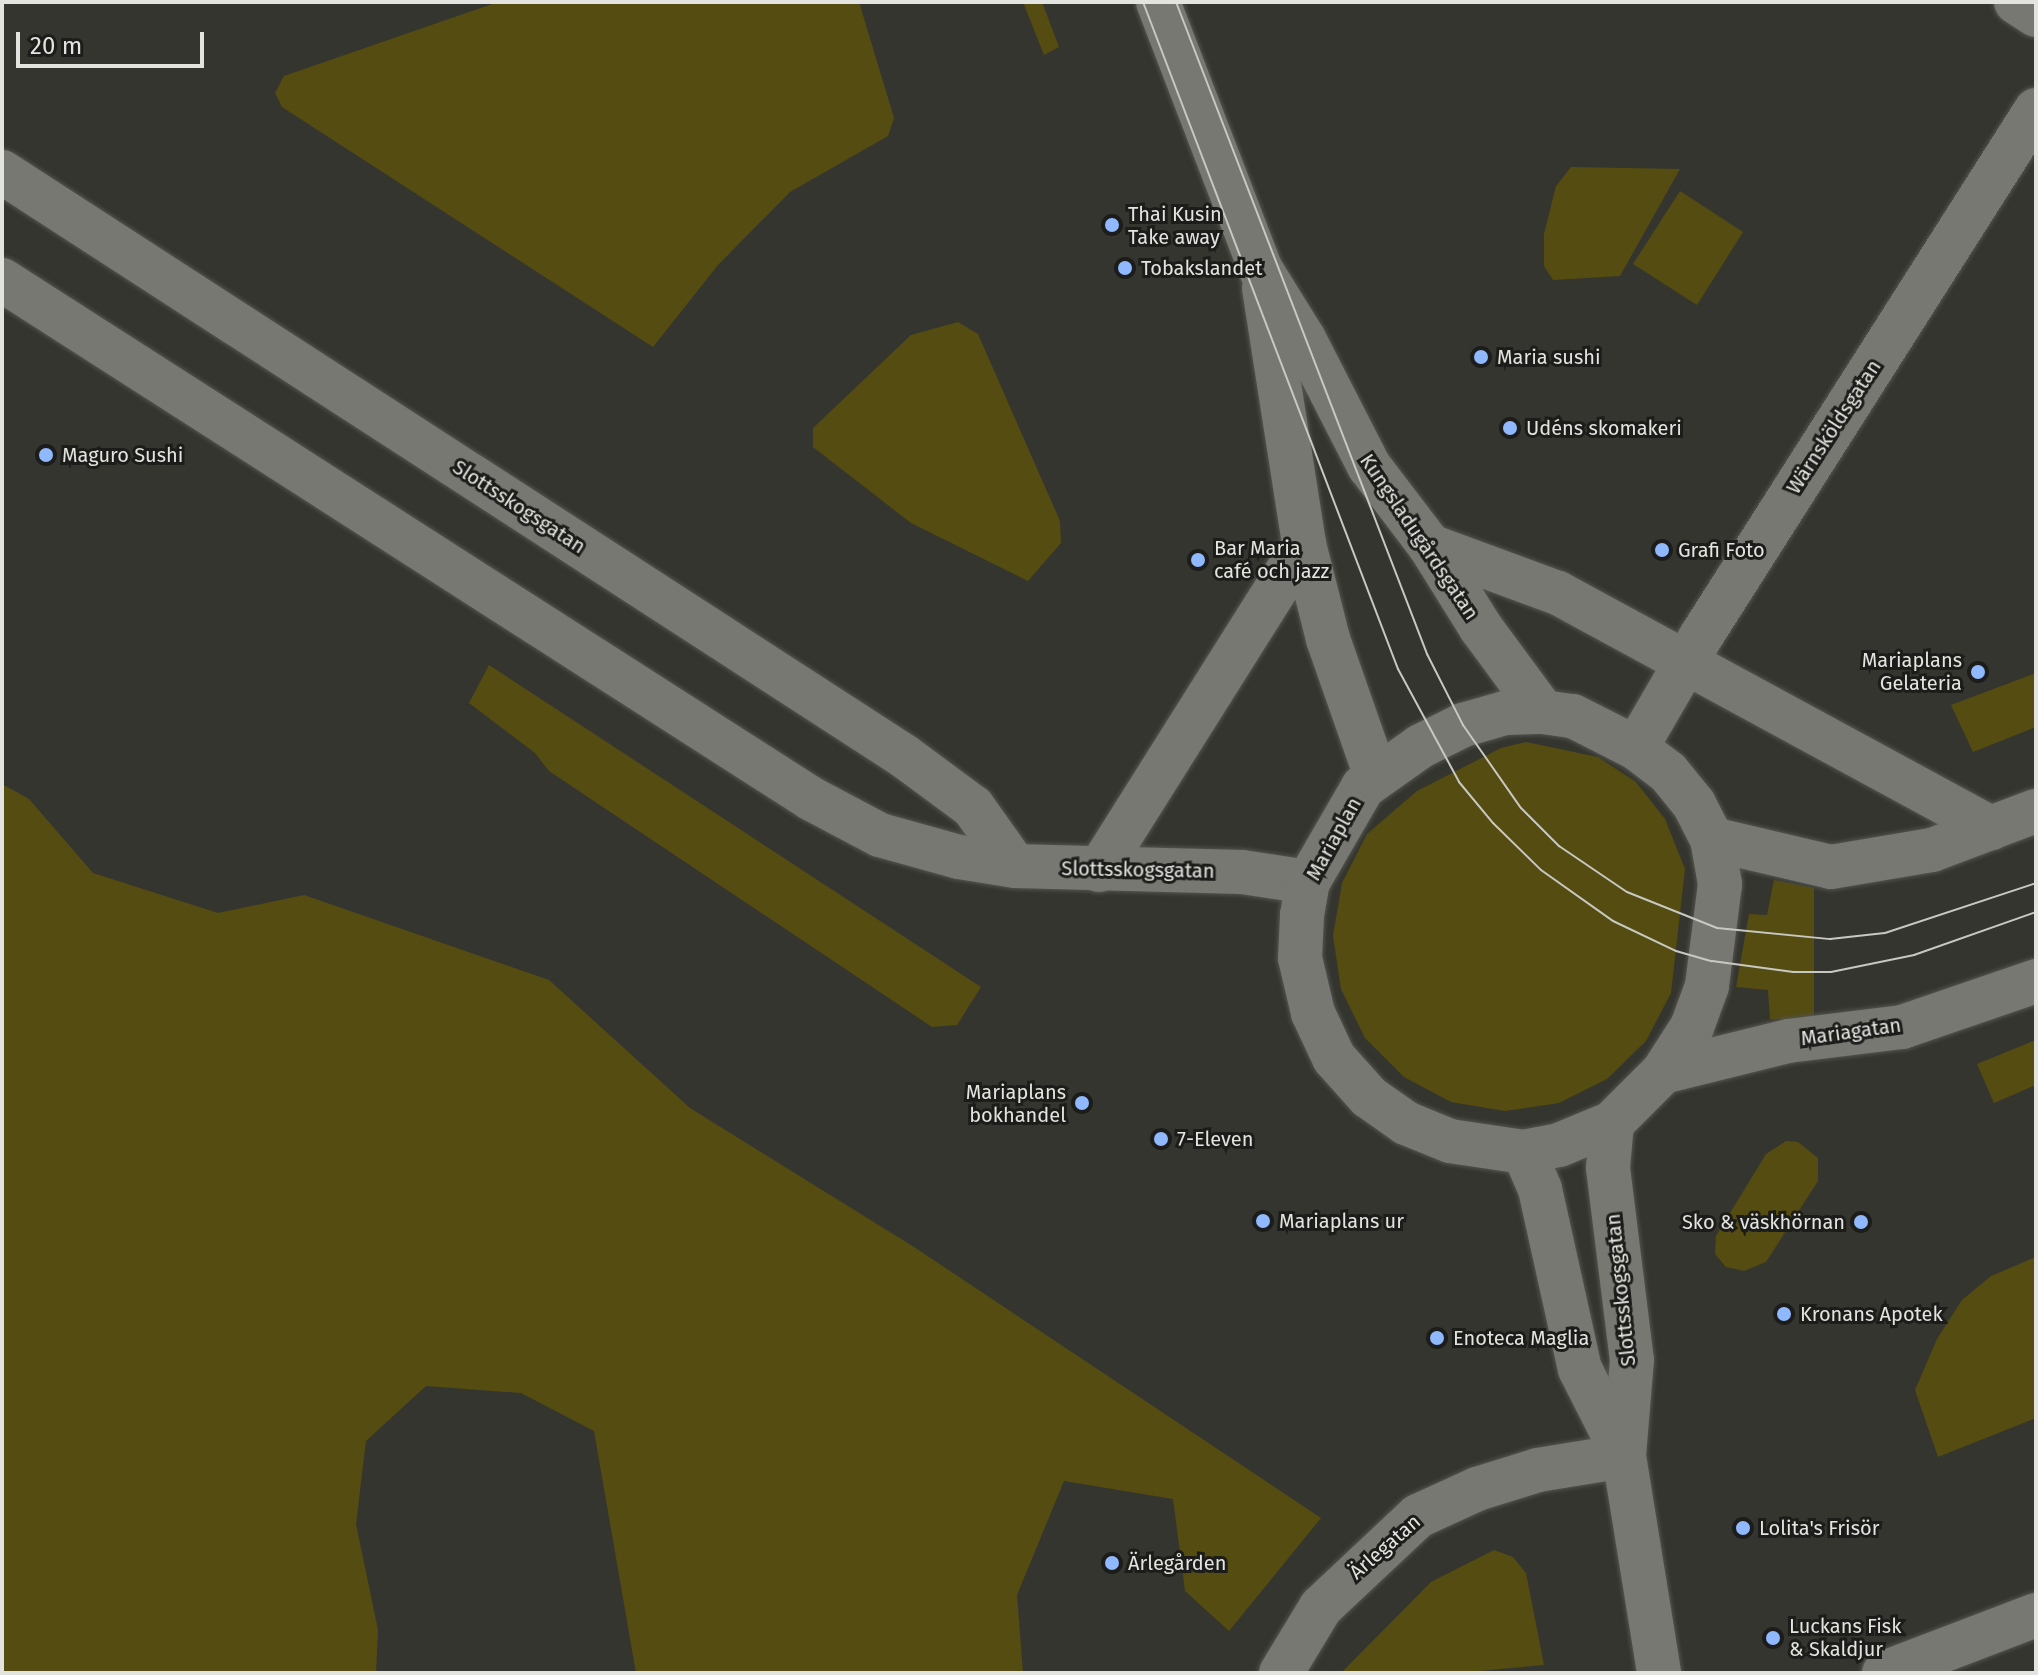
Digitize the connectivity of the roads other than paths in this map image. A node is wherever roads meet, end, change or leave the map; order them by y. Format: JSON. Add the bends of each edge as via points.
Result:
{"nodes":[{"id":1,"x":1158,"y":2,"type":"edge"},
{"id":2,"x":2016,"y":2,"type":"edge"},
{"id":3,"x":2036,"y":15,"type":"edge"},
{"id":4,"x":2036,"y":110,"type":"edge"},
{"id":5,"x":2,"y":172,"type":"edge"},
{"id":6,"x":1261,"y":270,"type":"junction"},
{"id":7,"x":2,"y":280,"type":"edge"},
{"id":8,"x":1304,"y":544,"type":"junction"},
{"id":9,"x":1430,"y":546,"type":"junction"},
{"id":10,"x":1687,"y":660,"type":"junction"},
{"id":11,"x":1543,"y":712,"type":"junction"},
{"id":12,"x":1636,"y":748,"type":"junction"},
{"id":13,"x":1376,"y":776,"type":"junction"},
{"id":14,"x":2036,"y":811,"type":"edge"},
{"id":15,"x":1991,"y":828,"type":"junction"},
{"id":16,"x":1712,"y":839,"type":"junction"},
{"id":17,"x":1015,"y":866,"type":"junction"},
{"id":18,"x":1099,"y":870,"type":"junction"},
{"id":19,"x":1308,"y":882,"type":"junction"},
{"id":20,"x":2036,"y":981,"type":"edge"},
{"id":21,"x":1663,"y":1072,"type":"junction"},
{"id":22,"x":1612,"y":1123,"type":"junction"},
{"id":23,"x":1524,"y":1152,"type":"junction"},
{"id":24,"x":1624,"y":1456,"type":"junction"},
{"id":25,"x":2036,"y":1615,"type":"edge"},
{"id":26,"x":1281,"y":1673,"type":"edge"},
{"id":27,"x":1659,"y":1673,"type":"edge"},
{"id":28,"x":1884,"y":1673,"type":"edge"}],
"edges":[{"from":1,"to":6,"type":"street","name":"Kungsladugårdsgatan"},
{"from":2,"to":3,"type":"street"},
{"from":4,"to":10,"type":"street","name":"Wärnsköldsgatan"},
{"from":5,"to":17,"type":"street","name":"Slottsskogsgatan","via":[[904,756],[973,807]]},
{"from":6,"to":8,"type":"street","name":"Kungsladugårdsgatan"},
{"from":6,"to":9,"type":"street","name":"Kungsladugårdsgatan","via":[[1304,339],[1369,466]]},
{"from":7,"to":17,"type":"street","name":"Slottsskogsgatan","via":[[810,798],[880,835]]},
{"from":8,"to":13,"type":"street","name":"Kungsladugårdsgatan","via":[[1328,639]]},
{"from":8,"to":18,"type":"street"},
{"from":9,"to":10,"type":"street","via":[[1558,593]]},
{"from":9,"to":11,"type":"street","name":"Kungsladugårdsgatan"},
{"from":10,"to":12,"type":"street","name":"Wärnsköldsgatan"},
{"from":10,"to":15,"type":"street"},
{"from":11,"to":12,"type":"street","name":"Mariaplan","via":[[1573,716]]},
{"from":11,"to":13,"type":"street","name":"Mariaplan","via":[[1505,713],[1463,725]]},
{"from":12,"to":16,"type":"street","name":"Mariaplan","via":[[1668,772],[1694,804]]},
{"from":13,"to":19,"type":"street","name":"Mariaplan","via":[[1338,823]]},
{"from":14,"to":15,"type":"street"},
{"from":15,"to":16,"type":"street","via":[[1932,850],[1831,867]]},
{"from":16,"to":21,"type":"street","name":"Mariaplan","via":[[1720,884],[1707,986],[1692,1027]]},
{"from":17,"to":18,"type":"street","name":"Slottsskogsgatan"},
{"from":18,"to":19,"type":"street","name":"Slottsskogsgatan","via":[[1242,872]]},
{"from":19,"to":23,"type":"street","name":"Mariaplan","via":[[1300,958],[1313,1013],[1334,1058],[1369,1097],[1406,1123],[1450,1141]]},
{"from":20,"to":21,"type":"street","name":"Mariagatan","via":[[1902,1027],[1788,1041]]},
{"from":21,"to":22,"type":"street","name":"Mariaplan"},
{"from":22,"to":23,"type":"street","name":"Mariaplan","via":[[1559,1145]]},
{"from":22,"to":24,"type":"street","name":"Slottsskogsgatan","via":[[1608,1168],[1632,1360]]},
{"from":23,"to":24,"type":"street","name":"Slottsskogsgatan","via":[[1540,1189],[1580,1369]]},
{"from":24,"to":26,"type":"street","name":"Ärlegatan","via":[[1538,1470],[1477,1489],[1418,1516],[1321,1607]]},
{"from":24,"to":27,"type":"street","name":"Slottsskogsgatan"},
{"from":25,"to":28,"type":"street"}]}
